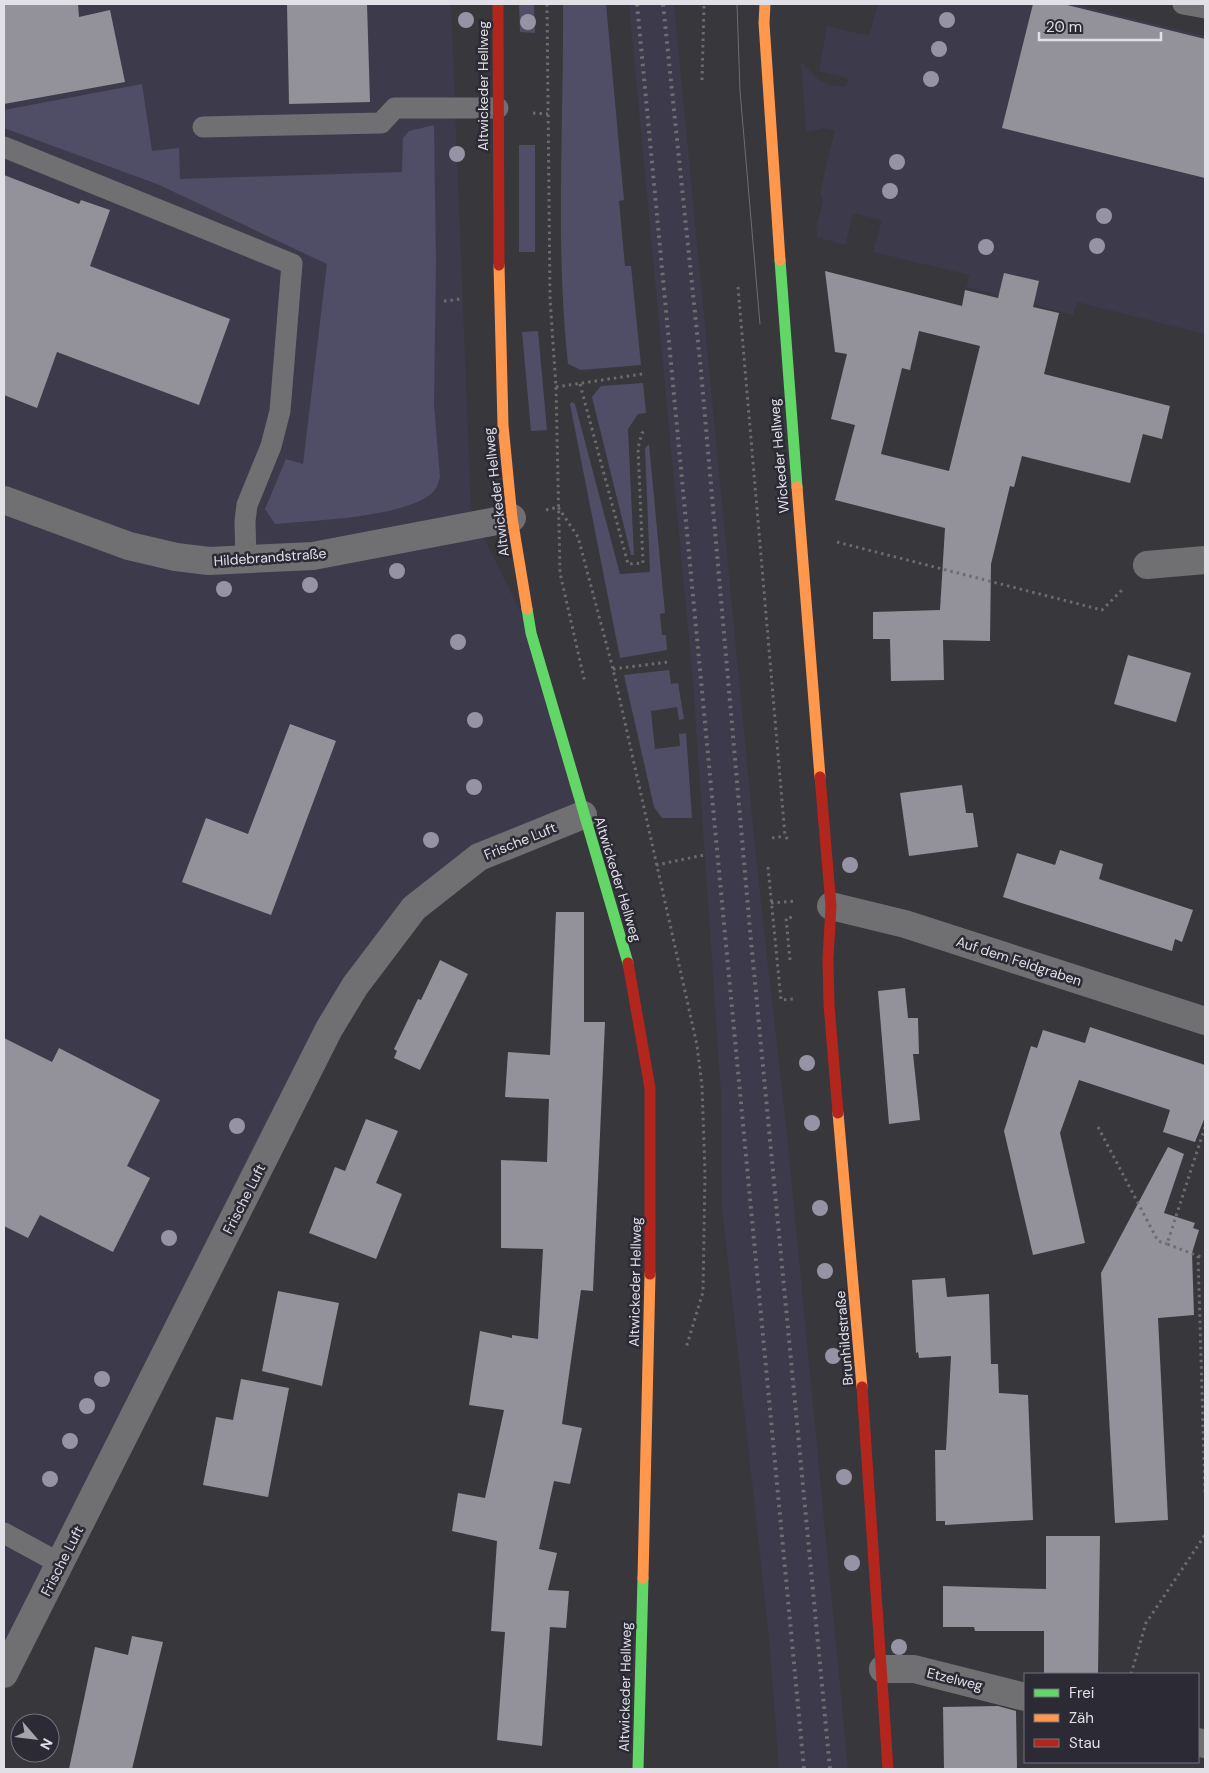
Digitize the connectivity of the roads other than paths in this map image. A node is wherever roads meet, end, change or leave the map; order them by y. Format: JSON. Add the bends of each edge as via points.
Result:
{"nodes":[{"id":1,"x":498,"y":4,"type":"edge"},
{"id":2,"x":765,"y":4,"type":"edge"},
{"id":3,"x":1183,"y":4,"type":"edge"},
{"id":4,"x":1205,"y":8,"type":"edge"},
{"id":5,"x":498,"y":108,"type":"junction"},
{"id":6,"x":203,"y":127,"type":"dead end"},
{"id":7,"x":4,"y":147,"type":"edge"},
{"id":8,"x":4,"y":500,"type":"edge"},
{"id":9,"x":512,"y":518,"type":"junction"},
{"id":10,"x":1205,"y":560,"type":"edge"},
{"id":11,"x":246,"y":561,"type":"junction"},
{"id":12,"x":1147,"y":565,"type":"road end"},
{"id":13,"x":582,"y":815,"type":"junction"},
{"id":14,"x":831,"y":906,"type":"junction"},
{"id":15,"x":1205,"y":1021,"type":"edge"},
{"id":16,"x":4,"y":1533,"type":"edge"},
{"id":17,"x":61,"y":1564,"type":"junction"},
{"id":18,"x":883,"y":1668,"type":"junction"},
{"id":19,"x":4,"y":1674,"type":"edge"},
{"id":20,"x":1024,"y":1697,"type":"edge"},
{"id":21,"x":638,"y":1769,"type":"edge"},
{"id":22,"x":888,"y":1769,"type":"edge"}],
"edges":[{"from":1,"to":5,"type":"main road","name":"Altwickeder Hellweg"},
{"from":2,"to":14,"type":"main road","name":"Wickeder Hellweg","via":[[785,344]]},
{"from":3,"to":4,"type":"lane"},
{"from":5,"to":6,"type":"lane","via":[[395,108],[381,123]]},
{"from":5,"to":9,"type":"main road","name":"Altwickeder Hellweg","via":[[499,330],[503,425]]},
{"from":7,"to":11,"type":"lane","via":[[292,264],[280,411],[271,446],[247,505],[244,521]]},
{"from":8,"to":11,"type":"street","name":"Hildebrandstraße","via":[[129,546],[176,557]]},
{"from":9,"to":11,"type":"street","name":"Hildebrandstraße","via":[[313,556]]},
{"from":9,"to":13,"type":"main road","name":"Altwickeder Hellweg","via":[[531,633]]},
{"from":10,"to":12,"type":"street"},
{"from":13,"to":17,"type":"street","name":"Frische Luft","via":[[479,857],[414,908],[355,986],[329,1029]]},
{"from":13,"to":21,"type":"main road","name":"Altwickeder Hellweg","via":[[631,974],[650,1088],[651,1235]]},
{"from":14,"to":15,"type":"street","name":"Auf dem Feldgraben","via":[[905,924]]},
{"from":14,"to":18,"type":"main road","name":"Brunhildstraße","via":[[829,1005],[854,1269]]},
{"from":16,"to":17,"type":"lane"},
{"from":17,"to":19,"type":"street","name":"Frische Luft"},
{"from":18,"to":20,"type":"street","name":"Etzelweg","via":[[914,1669]]},
{"from":18,"to":22,"type":"main road","name":"Brunhildstraße"}]}
